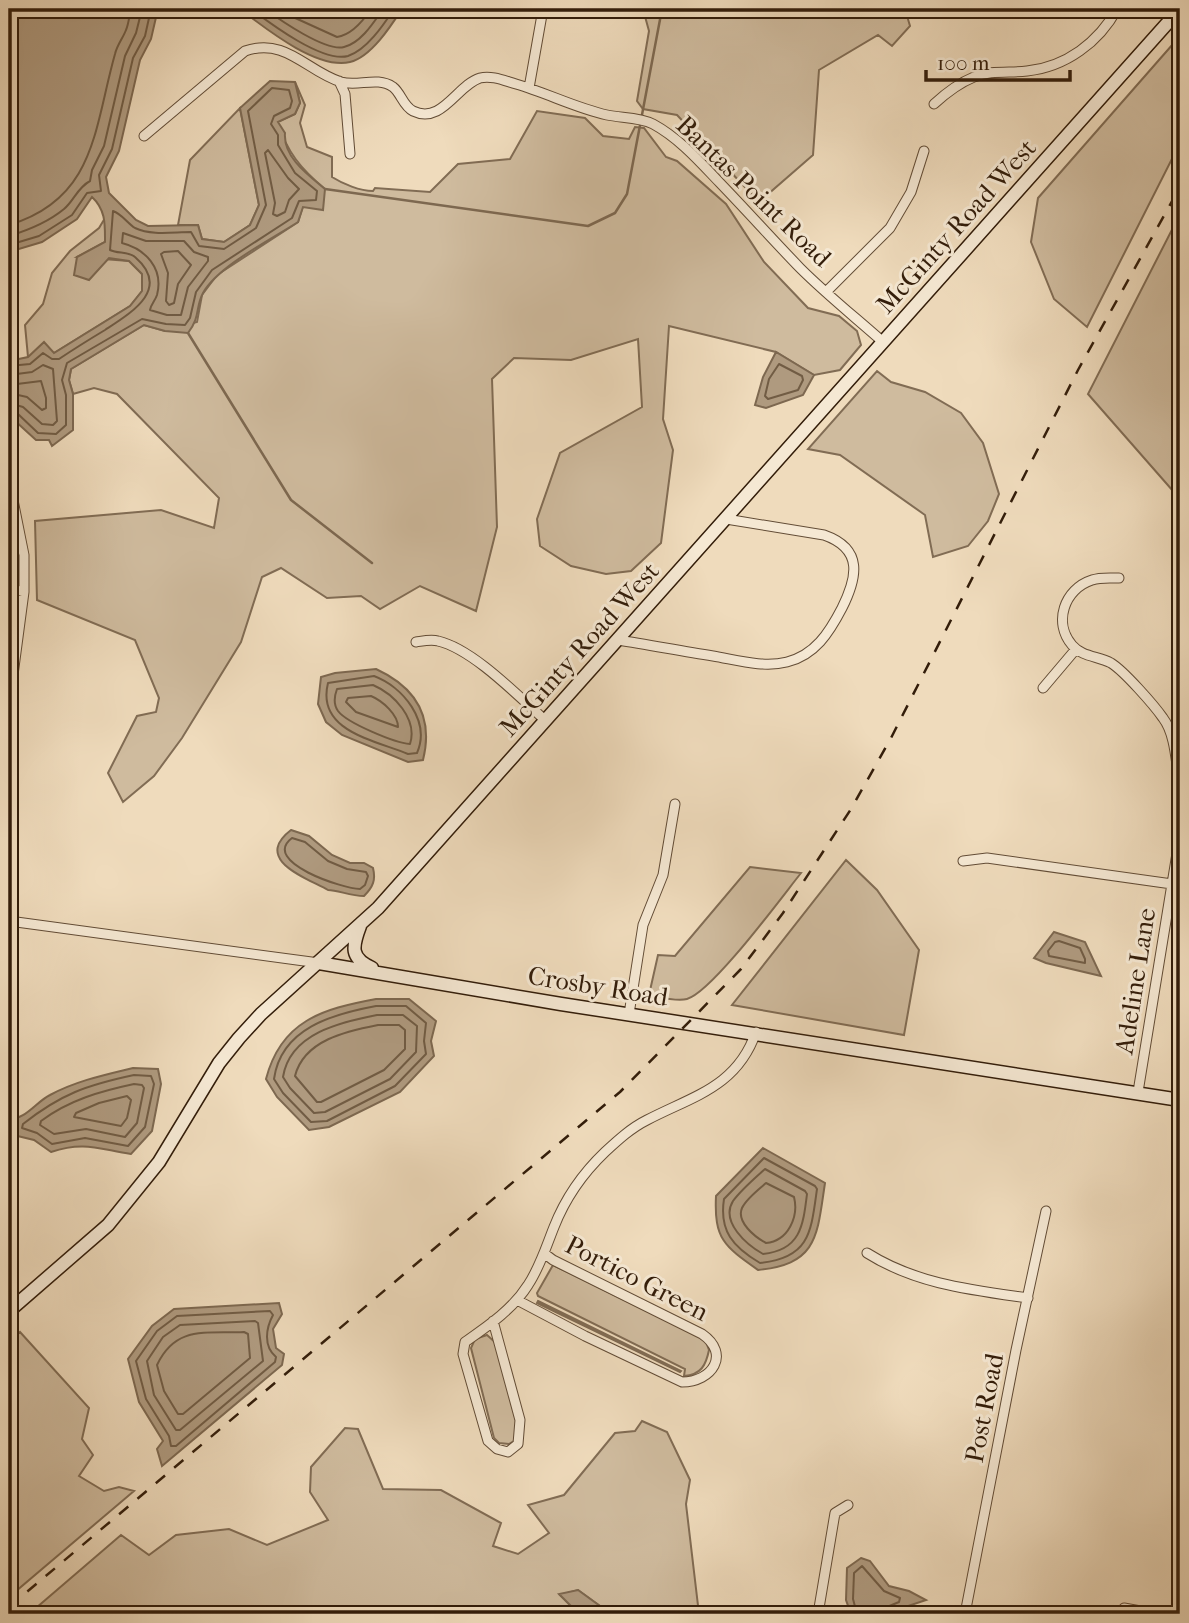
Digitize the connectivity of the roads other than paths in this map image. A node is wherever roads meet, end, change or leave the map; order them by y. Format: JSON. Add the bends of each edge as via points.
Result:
{"nodes":[{"id":1,"x":543,"y":9,"type":"edge"},
{"id":2,"x":1117,"y":9,"type":"edge"},
{"id":3,"x":1180,"y":9,"type":"edge"},
{"id":4,"x":339,"y":81,"type":"junction"},
{"id":5,"x":529,"y":88,"type":"junction"},
{"id":6,"x":934,"y":104,"type":"dead end"},
{"id":7,"x":144,"y":136,"type":"dead end"},
{"id":8,"x":924,"y":151,"type":"dead end"},
{"id":9,"x":350,"y":154,"type":"dead end"},
{"id":10,"x":827,"y":291,"type":"junction"},
{"id":11,"x":883,"y":342,"type":"junction"},
{"id":12,"x":9,"y":480,"type":"edge"},
{"id":13,"x":726,"y":519,"type":"junction"},
{"id":14,"x":1119,"y":578,"type":"dead end"},
{"id":15,"x":9,"y":588,"type":"edge"},
{"id":16,"x":24,"y":592,"type":"junction"},
{"id":17,"x":618,"y":640,"type":"junction"},
{"id":18,"x":416,"y":642,"type":"dead end"},
{"id":19,"x":1076,"y":649,"type":"junction"},
{"id":20,"x":1043,"y":688,"type":"dead end"},
{"id":21,"x":9,"y":705,"type":"edge"},
{"id":22,"x":546,"y":721,"type":"junction"},
{"id":23,"x":1180,"y":786,"type":"edge"},
{"id":24,"x":675,"y":804,"type":"dead end"},
{"id":25,"x":1180,"y":835,"type":"edge"},
{"id":26,"x":964,"y":861,"type":"dead end"},
{"id":27,"x":1176,"y":883,"type":"edge"},
{"id":28,"x":9,"y":921,"type":"edge"},
{"id":29,"x":363,"y":922,"type":"junction"},
{"id":30,"x":319,"y":963,"type":"junction"},
{"id":31,"x":396,"y":975,"type":"junction"},
{"id":32,"x":629,"y":1014,"type":"junction"},
{"id":33,"x":756,"y":1032,"type":"junction"},
{"id":34,"x":1138,"y":1092,"type":"junction"},
{"id":35,"x":1180,"y":1100,"type":"edge"},
{"id":36,"x":1046,"y":1211,"type":"dead end"},
{"id":37,"x":867,"y":1253,"type":"dead end"},
{"id":38,"x":545,"y":1254,"type":"junction"},
{"id":39,"x":1028,"y":1298,"type":"junction"},
{"id":40,"x":517,"y":1300,"type":"junction"},
{"id":41,"x":9,"y":1311,"type":"edge"},
{"id":42,"x":493,"y":1321,"type":"junction"},
{"id":43,"x":848,"y":1505,"type":"dead end"},
{"id":44,"x":1124,"y":1608,"type":"dead end"},
{"id":45,"x":818,"y":1614,"type":"edge"},
{"id":46,"x":965,"y":1614,"type":"edge"},
{"id":47,"x":1157,"y":1614,"type":"edge"}],
"edges":[{"from":1,"to":5,"type":"street"},
{"from":2,"to":6,"type":"street","via":[[1096,38],[1070,57],[1049,67],[976,76]]},
{"from":3,"to":11,"type":"main road","name":"McGinty Road West"},
{"from":4,"to":5,"type":"street","name":"Bantas Point Road","via":[[385,84],[414,111],[428,114],[440,110],[477,79],[489,77]]},
{"from":4,"to":7,"type":"street","name":"Bantas Point Road","via":[[284,51],[257,47],[245,51]]},
{"from":4,"to":9,"type":"street","via":[[345,94]]},
{"from":5,"to":10,"type":"street","name":"Bantas Point Road","via":[[605,115],[651,122],[681,143]]},
{"from":8,"to":10,"type":"street","via":[[911,192],[890,228]]},
{"from":10,"to":11,"type":"street","name":"Bantas Point Road"},
{"from":11,"to":13,"type":"main road","name":"McGinty Road West"},
{"from":12,"to":16,"type":"street","via":[[24,555]]},
{"from":13,"to":17,"type":"main road","name":"McGinty Road West"},
{"from":13,"to":17,"type":"street","via":[[824,536],[844,546],[851,555],[855,578],[825,637],[802,657],[772,665]]},
{"from":14,"to":19,"type":"street","via":[[1093,579],[1066,601],[1062,624]]},
{"from":15,"to":16,"type":"street"},
{"from":16,"to":21,"type":"street"},
{"from":17,"to":22,"type":"main road","name":"McGinty Road West"},
{"from":18,"to":22,"type":"street","via":[[435,640],[453,646]]},
{"from":19,"to":20,"type":"street"},
{"from":19,"to":23,"type":"street","via":[[1113,664],[1166,721]]},
{"from":22,"to":29,"type":"main road","name":"McGinty Road West"},
{"from":24,"to":32,"type":"street","via":[[663,875],[643,925]]},
{"from":25,"to":27,"type":"street","name":"Adeline Lane"},
{"from":26,"to":27,"type":"street","via":[[987,858]]},
{"from":27,"to":34,"type":"street","name":"Adeline Lane"},
{"from":28,"to":30,"type":"street","name":"Crosby Road"},
{"from":29,"to":30,"type":"main road","name":"McGinty Road West"},
{"from":29,"to":31,"type":"main road","via":[[355,946],[358,961]]},
{"from":30,"to":31,"type":"main road","name":"Crosby Road"},
{"from":30,"to":41,"type":"main road","name":"McGinty Road West","via":[[239,1038],[159,1162],[108,1225]]},
{"from":31,"to":32,"type":"main road","name":"Crosby Road"},
{"from":32,"to":33,"type":"main road","name":"Crosby Road"},
{"from":33,"to":34,"type":"main road","name":"Crosby Road"},
{"from":33,"to":38,"type":"street","via":[[730,1075],[634,1128],[603,1155],[568,1198]]},
{"from":34,"to":35,"type":"main road","name":"Crosby Road"},
{"from":36,"to":39,"type":"street","name":"Post Road"},
{"from":37,"to":39,"type":"street","via":[[921,1279]]},
{"from":38,"to":40,"type":"street"},
{"from":38,"to":40,"type":"street","name":"Portico Green","via":[[710,1339],[717,1354],[712,1369],[693,1382],[682,1382]]},
{"from":39,"to":46,"type":"street","name":"Post Road"},
{"from":40,"to":42,"type":"street"},
{"from":42,"to":42,"type":"street","via":[[465,1342],[463,1349],[488,1441],[508,1452],[518,1444],[520,1420]]},
{"from":43,"to":45,"type":"street","via":[[835,1513]]},
{"from":44,"to":47,"type":"street"}]}
